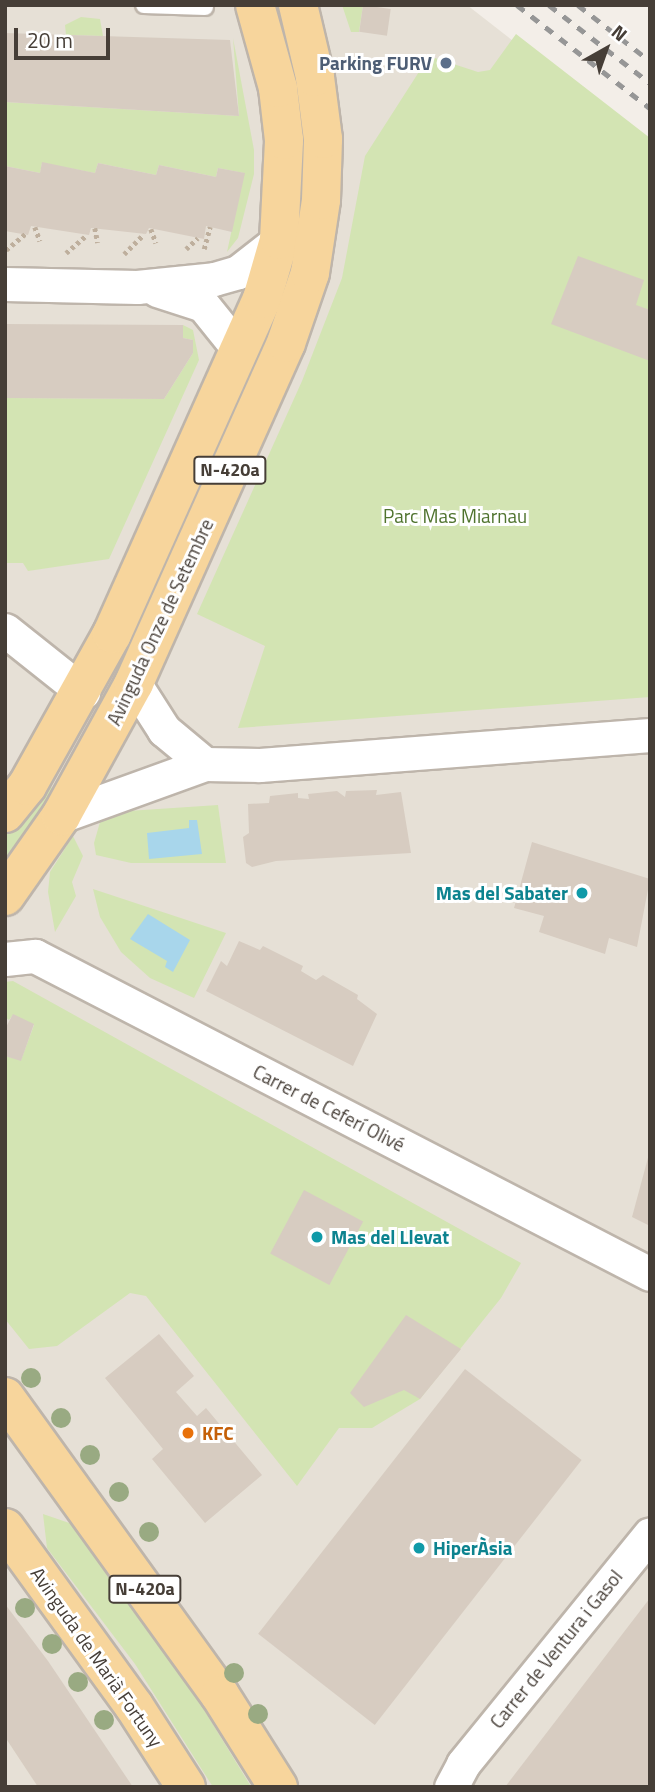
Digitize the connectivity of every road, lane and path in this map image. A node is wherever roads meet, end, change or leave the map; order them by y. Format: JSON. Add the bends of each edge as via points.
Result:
{"nodes":[{"id":1,"x":144,"y":5,"type":"edge"},
{"id":2,"x":255,"y":5,"type":"edge"},
{"id":3,"x":298,"y":5,"type":"edge"},
{"id":4,"x":205,"y":7,"type":"dead end"},
{"id":5,"x":35,"y":227,"type":"dead end"},
{"id":6,"x":210,"y":227,"type":"dead end"},
{"id":7,"x":95,"y":228,"type":"dead end"},
{"id":8,"x":151,"y":229,"type":"dead end"},
{"id":9,"x":25,"y":234,"type":"dead end"},
{"id":10,"x":144,"y":234,"type":"dead end"},
{"id":11,"x":87,"y":235,"type":"dead end"},
{"id":12,"x":279,"y":240,"type":"junction"},
{"id":13,"x":40,"y":241,"type":"dead end"},
{"id":14,"x":98,"y":243,"type":"dead end"},
{"id":15,"x":156,"y":243,"type":"dead end"},
{"id":16,"x":204,"y":250,"type":"dead end"},
{"id":17,"x":5,"y":251,"type":"edge"},
{"id":18,"x":65,"y":253,"type":"dead end"},
{"id":19,"x":124,"y":254,"type":"dead end"},
{"id":20,"x":5,"y":284,"type":"edge"},
{"id":21,"x":137,"y":287,"type":"junction"},
{"id":22,"x":240,"y":351,"type":"junction"},
{"id":23,"x":5,"y":630,"type":"edge"},
{"id":24,"x":134,"y":683,"type":"junction"},
{"id":25,"x":83,"y":692,"type":"junction"},
{"id":26,"x":650,"y":735,"type":"edge"},
{"id":27,"x":205,"y":765,"type":"junction"},
{"id":28,"x":5,"y":813,"type":"edge"},
{"id":29,"x":61,"y":816,"type":"junction"},
{"id":30,"x":5,"y":896,"type":"edge"},
{"id":31,"x":5,"y":959,"type":"edge"},
{"id":32,"x":650,"y":1274,"type":"edge"},
{"id":33,"x":5,"y":1397,"type":"edge"},
{"id":34,"x":5,"y":1528,"type":"edge"},
{"id":35,"x":650,"y":1534,"type":"edge"},
{"id":36,"x":457,"y":1776,"type":"edge"},
{"id":37,"x":186,"y":1787,"type":"edge"},
{"id":38,"x":278,"y":1787,"type":"edge"},
{"id":39,"x":431,"y":1787,"type":"edge"}],
"edges":[{"from":1,"to":4,"type":"lane"},
{"from":2,"to":12,"type":"main road","name":"Avinguda Onze de Setembre","number":"N-420a","via":[[278,88],[284,140]]},
{"from":3,"to":24,"type":"main road","name":"Avinguda Onze de Setembre","number":"N-420a","via":[[315,77],[323,139],[321,201],[310,273],[286,343]]},
{"from":5,"to":13,"type":"path"},
{"from":6,"to":16,"type":"path"},
{"from":7,"to":14,"type":"path"},
{"from":8,"to":15,"type":"path"},
{"from":9,"to":17,"type":"path"},
{"from":10,"to":19,"type":"path"},
{"from":11,"to":18,"type":"path"},
{"from":12,"to":21,"type":"street","via":[[238,272]]},
{"from":12,"to":22,"type":"main road","name":"Avinguda Onze de Setembre","number":"N-420a","via":[[262,299]]},
{"from":20,"to":21,"type":"street"},
{"from":21,"to":22,"type":"street","via":[[203,305]]},
{"from":22,"to":25,"type":"main road","name":"Avinguda Onze de Setembre","number":"N-420a"},
{"from":23,"to":25,"type":"street"},
{"from":24,"to":27,"type":"street","via":[[164,730]]},
{"from":24,"to":29,"type":"main road","name":"Avinguda Onze de Setembre","number":"N-420a"},
{"from":25,"to":28,"type":"main road","name":"Avinguda Onze de Setembre","number":"N-420a","via":[[27,786]]},
{"from":26,"to":27,"type":"street","via":[[260,765]]},
{"from":27,"to":29,"type":"street"},
{"from":29,"to":30,"type":"main road","name":"Avinguda Onze de Setembre","number":"N-420a"},
{"from":31,"to":32,"type":"street","name":"Carrer de Ceferí Olivé","via":[[35,956]]},
{"from":33,"to":38,"type":"main road","number":"N-420a","via":[[220,1695]]},
{"from":34,"to":37,"type":"main road","name":"Avinguda de Marià Fortuny","via":[[134,1706]]},
{"from":35,"to":36,"type":"street","name":"Carrer de Ventura i Gasol"},
{"from":36,"to":39,"type":"street","name":"Carrer de Ventura i Gasol"}]}
